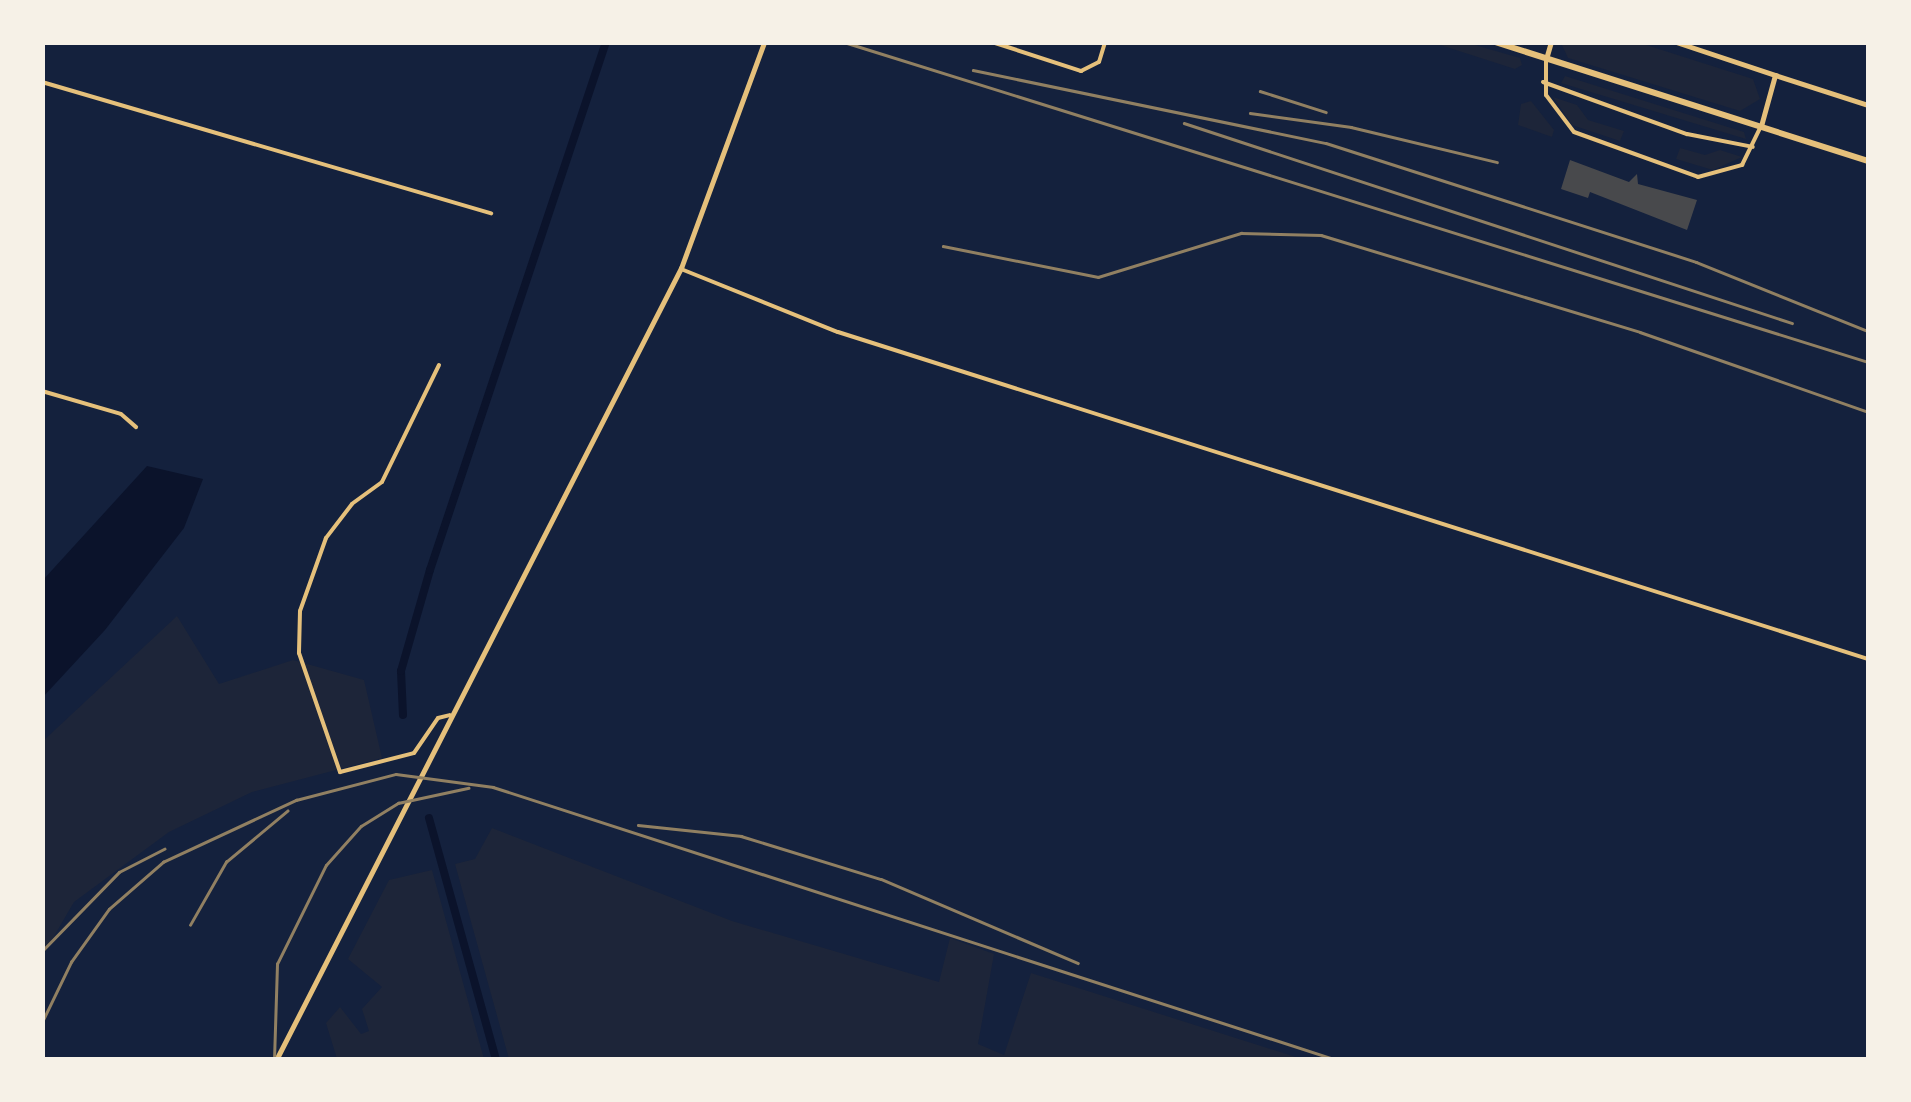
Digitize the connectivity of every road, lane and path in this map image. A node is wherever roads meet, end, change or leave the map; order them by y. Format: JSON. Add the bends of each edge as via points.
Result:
{"nodes":[{"id":1,"x":764,"y":42,"type":"edge"},
{"id":2,"x":992,"y":42,"type":"edge"},
{"id":3,"x":1105,"y":42,"type":"edge"},
{"id":4,"x":1495,"y":42,"type":"edge"},
{"id":5,"x":1551,"y":42,"type":"edge"},
{"id":6,"x":1681,"y":43,"type":"edge"},
{"id":7,"x":1546,"y":60,"type":"junction"},
{"id":8,"x":1775,"y":75,"type":"junction"},
{"id":9,"x":42,"y":82,"type":"edge"},
{"id":10,"x":1544,"y":82,"type":"junction"},
{"id":11,"x":1868,"y":105,"type":"edge"},
{"id":12,"x":1761,"y":126,"type":"junction"},
{"id":13,"x":1755,"y":147,"type":"junction"},
{"id":14,"x":1868,"y":161,"type":"edge"},
{"id":15,"x":491,"y":213,"type":"dead end"},
{"id":16,"x":681,"y":268,"type":"junction"},
{"id":17,"x":439,"y":365,"type":"dead end"},
{"id":18,"x":42,"y":392,"type":"edge"},
{"id":19,"x":136,"y":427,"type":"dead end"},
{"id":20,"x":1868,"y":659,"type":"edge"},
{"id":21,"x":453,"y":716,"type":"junction"},
{"id":22,"x":276,"y":1060,"type":"edge"}],
"edges":[{"from":1,"to":16,"type":"street"},
{"from":2,"to":3,"type":"street","via":[[1081,71],[1099,62]]},
{"from":4,"to":7,"type":"highway"},
{"from":5,"to":7,"type":"street"},
{"from":6,"to":8,"type":"street"},
{"from":7,"to":10,"type":"street"},
{"from":7,"to":12,"type":"highway"},
{"from":8,"to":11,"type":"street"},
{"from":8,"to":12,"type":"street"},
{"from":9,"to":15,"type":"street"},
{"from":10,"to":13,"type":"street","via":[[1687,134]]},
{"from":10,"to":13,"type":"street","via":[[1552,109],[1574,132],[1698,176],[1742,165]]},
{"from":12,"to":13,"type":"street"},
{"from":12,"to":14,"type":"highway"},
{"from":16,"to":20,"type":"street","via":[[838,332]]},
{"from":16,"to":21,"type":"street"},
{"from":17,"to":21,"type":"street","via":[[382,482],[352,504],[326,538],[300,610],[299,654],[340,772],[414,753],[438,718]]},
{"from":18,"to":19,"type":"street","via":[[121,414]]},
{"from":21,"to":22,"type":"street"}]}
